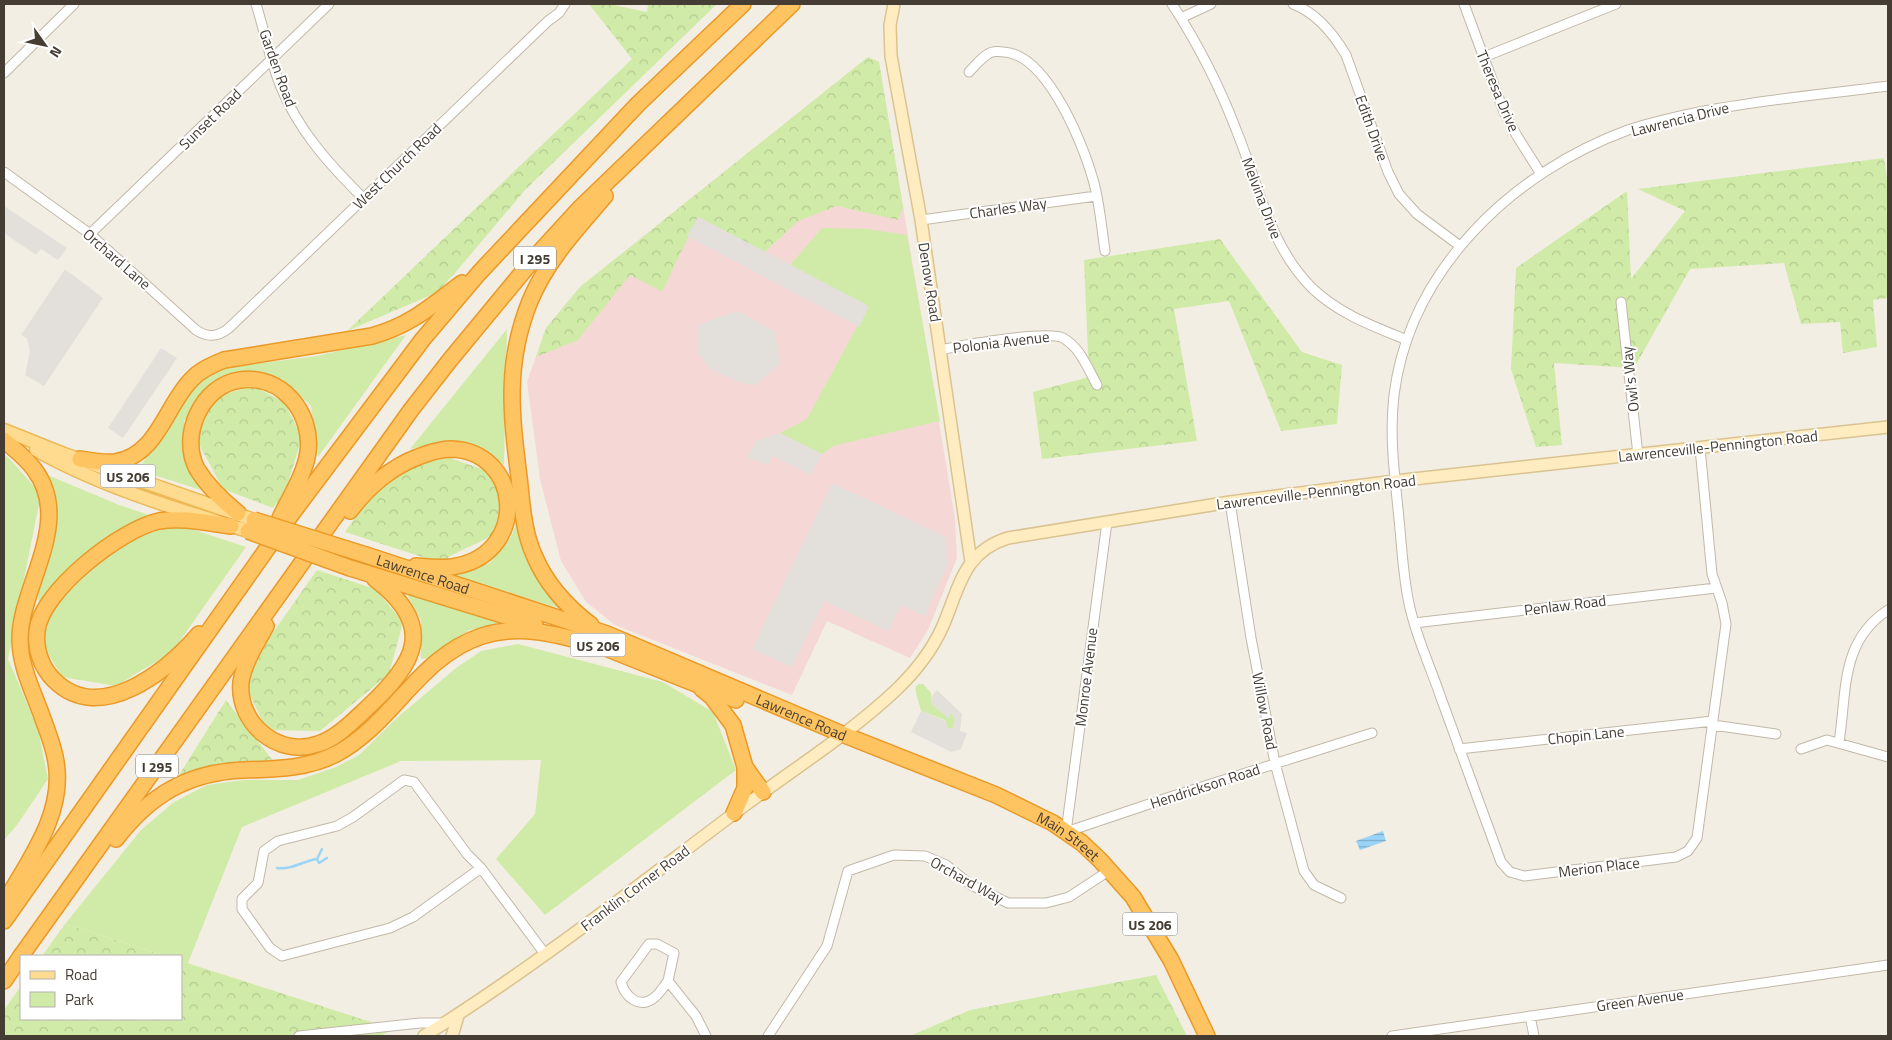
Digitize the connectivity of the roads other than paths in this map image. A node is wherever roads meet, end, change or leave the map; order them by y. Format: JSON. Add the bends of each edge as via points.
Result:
{"nodes":[{"id":1,"x":74,"y":4,"type":"edge"},
{"id":2,"x":256,"y":4,"type":"edge"},
{"id":3,"x":330,"y":4,"type":"edge"},
{"id":4,"x":565,"y":4,"type":"edge"},
{"id":5,"x":743,"y":4,"type":"edge"},
{"id":6,"x":792,"y":4,"type":"edge"},
{"id":7,"x":894,"y":4,"type":"edge"},
{"id":8,"x":1172,"y":4,"type":"edge"},
{"id":9,"x":1211,"y":4,"type":"edge"},
{"id":10,"x":1293,"y":4,"type":"edge"},
{"id":11,"x":1464,"y":4,"type":"edge"},
{"id":12,"x":1616,"y":4,"type":"edge"},
{"id":13,"x":1181,"y":18,"type":"junction"},
{"id":14,"x":1484,"y":57,"type":"junction"},
{"id":15,"x":272,"y":59,"type":"junction"},
{"id":16,"x":4,"y":72,"type":"edge"},
{"id":17,"x":969,"y":72,"type":"dead end"},
{"id":18,"x":1888,"y":86,"type":"edge"},
{"id":19,"x":669,"y":123,"type":"junction"},
{"id":20,"x":4,"y":172,"type":"edge"},
{"id":21,"x":1541,"y":174,"type":"junction"},
{"id":22,"x":1096,"y":196,"type":"junction"},
{"id":23,"x":363,"y":198,"type":"junction"},
{"id":24,"x":921,"y":220,"type":"junction"},
{"id":25,"x":90,"y":234,"type":"junction"},
{"id":26,"x":1460,"y":246,"type":"junction"},
{"id":27,"x":1105,"y":252,"type":"dead end"},
{"id":28,"x":487,"y":264,"type":"junction"},
{"id":29,"x":1621,"y":302,"type":"dead end"},
{"id":30,"x":229,"y":328,"type":"joint"},
{"id":31,"x":1407,"y":340,"type":"junction"},
{"id":32,"x":941,"y":350,"type":"junction"},
{"id":33,"x":1096,"y":385,"type":"dead end"},
{"id":34,"x":1888,"y":428,"type":"edge"},
{"id":35,"x":4,"y":430,"type":"edge"},
{"id":36,"x":4,"y":440,"type":"edge"},
{"id":37,"x":1700,"y":448,"type":"junction"},
{"id":38,"x":1638,"y":455,"type":"junction"},
{"id":39,"x":80,"y":459,"type":"junction"},
{"id":40,"x":1395,"y":481,"type":"junction"},
{"id":41,"x":1230,"y":502,"type":"junction"},
{"id":42,"x":234,"y":520,"type":"junction"},
{"id":43,"x":1107,"y":522,"type":"junction"},
{"id":44,"x":251,"y":525,"type":"junction"},
{"id":45,"x":315,"y":545,"type":"junction"},
{"id":46,"x":266,"y":550,"type":"junction"},
{"id":47,"x":971,"y":562,"type":"junction"},
{"id":48,"x":392,"y":564,"type":"junction"},
{"id":49,"x":368,"y":574,"type":"junction"},
{"id":50,"x":292,"y":576,"type":"junction"},
{"id":51,"x":247,"y":578,"type":"junction"},
{"id":52,"x":1716,"y":588,"type":"junction"},
{"id":53,"x":1888,"y":610,"type":"edge"},
{"id":54,"x":1414,"y":623,"type":"junction"},
{"id":55,"x":604,"y":640,"type":"junction"},
{"id":56,"x":697,"y":685,"type":"junction"},
{"id":57,"x":1713,"y":723,"type":"junction"},
{"id":58,"x":1372,"y":733,"type":"dead end"},
{"id":59,"x":842,"y":734,"type":"junction"},
{"id":60,"x":1776,"y":734,"type":"dead end"},
{"id":61,"x":1840,"y":742,"type":"junction"},
{"id":62,"x":1460,"y":749,"type":"junction"},
{"id":63,"x":1801,"y":749,"type":"dead end"},
{"id":64,"x":1888,"y":757,"type":"edge"},
{"id":65,"x":1275,"y":763,"type":"junction"},
{"id":66,"x":745,"y":767,"type":"junction"},
{"id":67,"x":763,"y":792,"type":"junction"},
{"id":68,"x":734,"y":813,"type":"junction"},
{"id":69,"x":1066,"y":832,"type":"junction"},
{"id":70,"x":481,"y":868,"type":"junction"},
{"id":71,"x":1110,"y":870,"type":"junction"},
{"id":72,"x":1341,"y":898,"type":"dead end"},
{"id":73,"x":4,"y":904,"type":"edge"},
{"id":74,"x":4,"y":921,"type":"edge"},
{"id":75,"x":545,"y":954,"type":"junction"},
{"id":76,"x":23,"y":955,"type":"edge"},
{"id":77,"x":24,"y":955,"type":"edge"},
{"id":78,"x":20,"y":960,"type":"edge"},
{"id":79,"x":1888,"y":965,"type":"edge"},
{"id":80,"x":4,"y":981,"type":"edge"},
{"id":81,"x":668,"y":981,"type":"junction"},
{"id":82,"x":458,"y":1016,"type":"junction"},
{"id":83,"x":1530,"y":1016,"type":"junction"},
{"id":84,"x":445,"y":1023,"type":"junction"},
{"id":85,"x":299,"y":1036,"type":"edge"},
{"id":86,"x":424,"y":1036,"type":"edge"},
{"id":87,"x":452,"y":1036,"type":"edge"},
{"id":88,"x":706,"y":1036,"type":"edge"},
{"id":89,"x":768,"y":1036,"type":"edge"},
{"id":90,"x":1207,"y":1036,"type":"edge"},
{"id":91,"x":1392,"y":1036,"type":"edge"},
{"id":92,"x":1534,"y":1036,"type":"edge"}],
"edges":[{"from":1,"to":16,"type":"street"},
{"from":2,"to":15,"type":"street","name":"Garden Road"},
{"from":3,"to":15,"type":"street","name":"Sunset Road"},
{"from":4,"to":23,"type":"street","name":"West Church Road"},
{"from":5,"to":28,"type":"highway","number":"I 295","via":[[638,104]]},
{"from":6,"to":19,"type":"highway","number":"I 295"},
{"from":7,"to":24,"type":"street","name":"Denow Road","via":[[890,25],[891,56]]},
{"from":8,"to":13,"type":"street","name":"Melvina Drive"},
{"from":9,"to":13,"type":"street"},
{"from":10,"to":26,"type":"street","name":"Edith Drive","via":[[1320,21],[1342,49],[1399,194],[1417,214]]},
{"from":11,"to":14,"type":"street","name":"Theresa Drive"},
{"from":12,"to":14,"type":"street"},
{"from":13,"to":31,"type":"street","name":"Melvina Drive","via":[[1224,100],[1270,224],[1287,257],[1312,288],[1338,309]]},
{"from":14,"to":21,"type":"street","name":"Theresa Drive","via":[[1504,112]]},
{"from":15,"to":23,"type":"street","name":"Garden Road","via":[[290,105],[312,142]]},
{"from":15,"to":25,"type":"street","name":"Sunset Road"},
{"from":17,"to":22,"type":"street","via":[[989,53],[998,51],[1016,54],[1032,64],[1069,119],[1088,163]]},
{"from":18,"to":21,"type":"street","name":"Lawrencia Drive","via":[[1784,97],[1656,122],[1605,139]]},
{"from":19,"to":45,"type":"highway","number":"I 295","via":[[579,209],[536,256],[411,410]]},
{"from":19,"to":55,"type":"highway","via":[[566,240],[542,276],[528,307],[513,367],[512,414],[524,520],[534,554],[542,572],[563,601]]},
{"from":20,"to":25,"type":"street","name":"Orchard Lane"},
{"from":21,"to":26,"type":"street","name":"Lawrencia Drive","via":[[1504,202]]},
{"from":22,"to":24,"type":"street","name":"Charles Way"},
{"from":22,"to":27,"type":"street"},
{"from":23,"to":30,"type":"street","name":"West Church Road"},
{"from":24,"to":32,"type":"street","name":"Denow Road"},
{"from":25,"to":30,"type":"street","name":"Orchard Lane","via":[[196,330],[217,336]]},
{"from":26,"to":31,"type":"street","name":"Lawrencia Drive","via":[[1430,290]]},
{"from":28,"to":39,"type":"highway","via":[[427,310],[392,330],[224,360],[212,365],[188,384],[151,440],[136,454],[115,462]]},
{"from":28,"to":46,"type":"highway","number":"I 295","via":[[387,385]]},
{"from":29,"to":38,"type":"street","name":"Owl's Way"},
{"from":31,"to":40,"type":"street","name":"Lawrencia Drive","via":[[1399,368],[1392,419]]},
{"from":32,"to":33,"type":"street","name":"Polonia Avenue","via":[[1056,335],[1070,343],[1082,358]]},
{"from":32,"to":47,"type":"street","name":"Denow Road"},
{"from":34,"to":37,"type":"street","name":"Lawrenceville-Pennington Road"},
{"from":35,"to":39,"type":"main road","name":"Lawrence Road","number":"US 206"},
{"from":35,"to":42,"type":"main road","name":"Lawrence Road","number":"US 206","via":[[50,457],[136,495]]},
{"from":36,"to":73,"type":"highway","via":[[35,469],[49,501],[49,526],[22,616],[20,641],[24,667],[54,747],[58,778],[50,821]]},
{"from":37,"to":38,"type":"street","name":"Lawrenceville-Pennington Road"},
{"from":37,"to":52,"type":"street","name":"Merion Place","via":[[1710,558]]},
{"from":38,"to":40,"type":"street","name":"Lawrenceville-Pennington Road"},
{"from":39,"to":42,"type":"main road","name":"Lawrence Road","number":"US 206"},
{"from":40,"to":41,"type":"street","name":"Lawrenceville-Pennington Road"},
{"from":40,"to":54,"type":"street","name":"Merion Place","via":[[1406,584]]},
{"from":41,"to":43,"type":"street","name":"Lawrenceville-Pennington Road"},
{"from":41,"to":65,"type":"street","name":"Willow Road"},
{"from":42,"to":44,"type":"main road","name":"Lawrence Road","number":"US 206"},
{"from":42,"to":46,"type":"highway","via":[[197,468],[191,434],[199,409],[211,394],[240,380],[265,382],[286,393],[300,410],[308,431],[305,464]]},
{"from":42,"to":51,"type":"highway","via":[[170,520],[144,525],[119,538],[74,576],[45,607],[37,630],[41,661],[55,681],[76,694],[96,697],[124,692],[177,656]]},
{"from":43,"to":47,"type":"street","name":"Lawrenceville-Pennington Road","via":[[1008,538],[987,546]]},
{"from":43,"to":69,"type":"street","name":"Monroe Avenue"},
{"from":44,"to":48,"type":"highway","name":"Lawrence Road","number":"US 206","bridge":true},
{"from":44,"to":49,"type":"highway","name":"Lawrence Road","number":"US 206","bridge":true},
{"from":45,"to":48,"type":"highway","via":[[338,526],[385,475],[412,459],[450,449],[471,453],[490,465],[503,483],[508,505],[505,528],[494,547],[481,558],[456,567]]},
{"from":45,"to":50,"type":"highway","number":"I 295"},
{"from":46,"to":51,"type":"highway","number":"I 295"},
{"from":47,"to":59,"type":"street","name":"Lawrenceville-Pennington Road","via":[[942,629],[918,667],[894,693]]},
{"from":48,"to":55,"type":"highway","name":"Lawrence Road","number":"US 206"},
{"from":49,"to":50,"type":"highway","via":[[397,597],[409,616],[413,636],[409,658],[399,676],[356,718],[328,740],[302,747],[286,746],[258,730],[246,713],[241,692],[247,663]]},
{"from":49,"to":55,"type":"highway","name":"Lawrence Road","number":"US 206"},
{"from":50,"to":76,"type":"highway","number":"I 295"},
{"from":51,"to":74,"type":"highway","number":"I 295"},
{"from":52,"to":54,"type":"street","name":"Penlaw Road"},
{"from":52,"to":57,"type":"street","name":"Merion Place","via":[[1726,624]]},
{"from":53,"to":61,"type":"street","via":[[1868,625],[1852,652]]},
{"from":54,"to":62,"type":"street","name":"Merion Place"},
{"from":55,"to":56,"type":"highway","name":"Lawrence Road","number":"US 206"},
{"from":55,"to":59,"type":"highway","name":"Lawrence Road","number":"US 206"},
{"from":55,"to":77,"type":"highway","via":[[517,630],[468,641],[427,669],[376,724],[338,753],[286,768],[205,774],[169,790],[146,806],[127,826]]},
{"from":56,"to":59,"type":"highway","name":"Lawrence Road","number":"US 206","via":[[788,719]]},
{"from":56,"to":66,"type":"highway","via":[[712,698],[733,726]]},
{"from":57,"to":60,"type":"street","name":"Chopin Lane"},
{"from":57,"to":62,"type":"street","name":"Chopin Lane"},
{"from":57,"to":62,"type":"street","name":"Merion Place","via":[[1698,832],[1694,845],[1688,851],[1676,857],[1524,876],[1510,872],[1501,862]]},
{"from":58,"to":65,"type":"street","name":"Hendrickson Road"},
{"from":59,"to":67,"type":"street","name":"Franklin Corner Road"},
{"from":59,"to":69,"type":"highway","name":"Main Street","number":"US 206","via":[[996,796]]},
{"from":61,"to":63,"type":"street","via":[[1826,740]]},
{"from":61,"to":64,"type":"street"},
{"from":65,"to":69,"type":"street","name":"Hendrickson Road"},
{"from":65,"to":72,"type":"street","name":"Willow Road","via":[[1304,870],[1314,885]]},
{"from":66,"to":67,"type":"highway"},
{"from":66,"to":68,"type":"highway","via":[[745,788]]},
{"from":67,"to":68,"type":"street","name":"Franklin Corner Road"},
{"from":68,"to":75,"type":"street","name":"Franklin Corner Road"},
{"from":69,"to":71,"type":"highway","name":"Main Street","number":"US 206"},
{"from":70,"to":70,"type":"street","via":[[414,918],[390,928],[282,956],[270,948],[242,909],[242,899],[258,883],[264,850],[278,840],[336,826],[404,780],[414,782]]},
{"from":70,"to":75,"type":"street"},
{"from":71,"to":89,"type":"street","name":"Orchard Way","via":[[1069,897],[1046,903],[1008,903],[972,885],[946,864],[925,856],[894,855],[848,871],[827,946]]},
{"from":71,"to":90,"type":"highway","name":"Main Street","number":"US 206","via":[[1147,918]]},
{"from":75,"to":82,"type":"street","name":"Franklin Corner Road"},
{"from":78,"to":80,"type":"highway"},
{"from":79,"to":83,"type":"street","name":"Green Avenue"},
{"from":81,"to":81,"type":"street","via":[[674,953],[657,944],[649,944],[621,982],[624,992],[635,1001],[644,1003],[654,998]]},
{"from":81,"to":88,"type":"street","via":[[696,1016]]},
{"from":82,"to":84,"type":"street","name":"Franklin Corner Road"},
{"from":82,"to":87,"type":"street"},
{"from":83,"to":91,"type":"street","name":"Green Avenue"},
{"from":83,"to":92,"type":"street"},
{"from":84,"to":85,"type":"street"},
{"from":84,"to":86,"type":"street","name":"Franklin Corner Road"}]}
